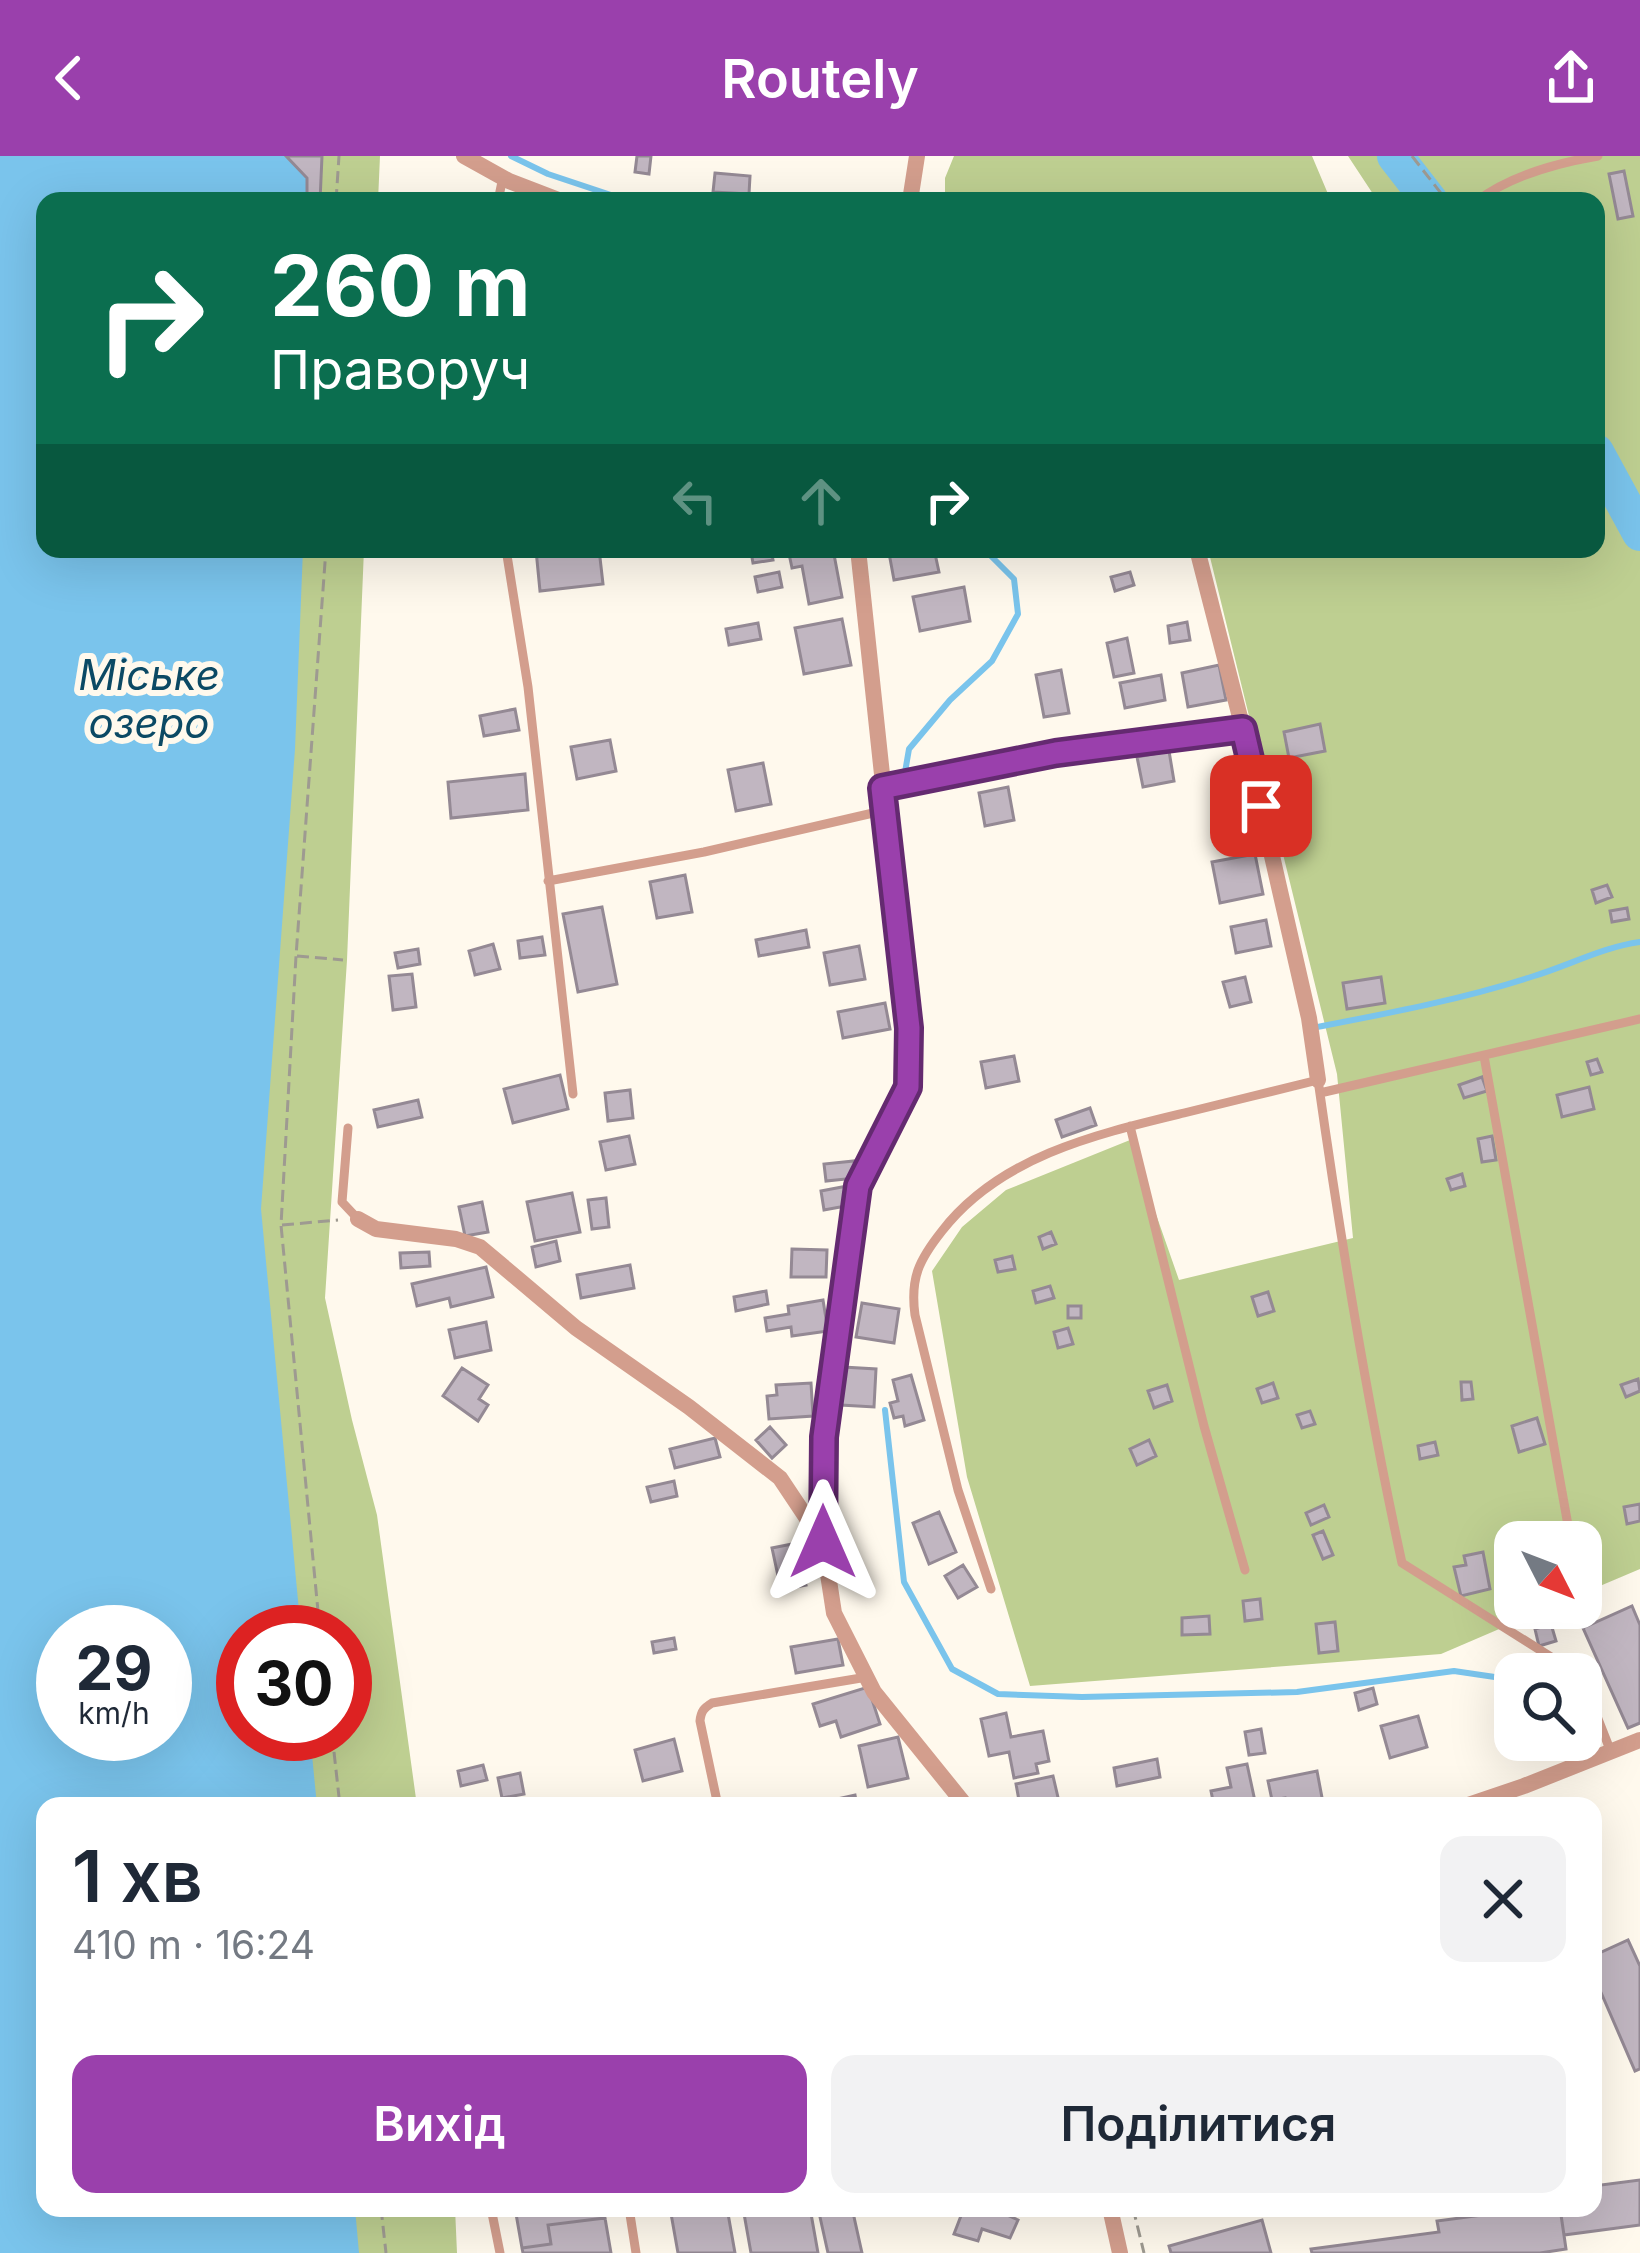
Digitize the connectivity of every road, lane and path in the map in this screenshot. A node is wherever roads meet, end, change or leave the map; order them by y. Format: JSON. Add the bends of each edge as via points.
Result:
{"nodes":[{"id":1,"x":339,"y":156,"type":"edge"},
{"id":2,"x":464,"y":156,"type":"edge"},
{"id":3,"x":917,"y":156,"type":"edge"},
{"id":4,"x":1412,"y":156,"type":"edge"},
{"id":5,"x":1598,"y":156,"type":"edge"},
{"id":6,"x":503,"y":177,"type":"junction"},
{"id":7,"x":337,"y":192,"type":"edge"},
{"id":8,"x":500,"y":192,"type":"edge"},
{"id":9,"x":539,"y":192,"type":"edge"},
{"id":10,"x":911,"y":192,"type":"edge"},
{"id":11,"x":1440,"y":192,"type":"edge"},
{"id":12,"x":1488,"y":192,"type":"edge"},
{"id":13,"x":325,"y":558,"type":"edge"},
{"id":14,"x":507,"y":558,"type":"edge"},
{"id":15,"x":859,"y":558,"type":"edge"},
{"id":16,"x":1199,"y":558,"type":"edge"},
{"id":17,"x":1243,"y":729,"type":"junction"},
{"id":18,"x":882,"y":788,"type":"junction"},
{"id":19,"x":886,"y":810,"type":"junction"},
{"id":20,"x":548,"y":881,"type":"junction"},
{"id":21,"x":296,"y":956,"type":"junction"},
{"id":22,"x":343,"y":959,"type":"dead end"},
{"id":23,"x":1640,"y":1019,"type":"edge"},
{"id":24,"x":1484,"y":1056,"type":"junction"},
{"id":25,"x":1319,"y":1087,"type":"junction"},
{"id":26,"x":573,"y":1094,"type":"dead end"},
{"id":27,"x":1130,"y":1126,"type":"junction"},
{"id":28,"x":347,"y":1128,"type":"dead end"},
{"id":29,"x":358,"y":1219,"type":"junction"},
{"id":30,"x":281,"y":1225,"type":"junction"},
{"id":31,"x":1567,"y":1521,"type":"edge"},
{"id":32,"x":823,"y":1542,"type":"junction"},
{"id":33,"x":1245,"y":1570,"type":"dead end"},
{"id":34,"x":991,"y":1589,"type":"dead end"},
{"id":35,"x":317,"y":1605,"type":"edge"},
{"id":36,"x":1545,"y":1653,"type":"edge"},
{"id":37,"x":867,"y":1677,"type":"junction"},
{"id":38,"x":1602,"y":1730,"type":"edge"},
{"id":39,"x":1640,"y":1740,"type":"edge"},
{"id":40,"x":1611,"y":1752,"type":"junction"},
{"id":41,"x":335,"y":1761,"type":"edge"},
{"id":42,"x":339,"y":1797,"type":"edge"},
{"id":43,"x":716,"y":1797,"type":"edge"},
{"id":44,"x":959,"y":1797,"type":"edge"},
{"id":45,"x":1489,"y":1797,"type":"edge"},
{"id":46,"x":382,"y":2217,"type":"edge"},
{"id":47,"x":493,"y":2217,"type":"edge"},
{"id":48,"x":630,"y":2217,"type":"edge"},
{"id":49,"x":1112,"y":2217,"type":"edge"},
{"id":50,"x":1135,"y":2217,"type":"edge"},
{"id":51,"x":386,"y":2253,"type":"edge"},
{"id":52,"x":500,"y":2253,"type":"edge"},
{"id":53,"x":636,"y":2253,"type":"edge"},
{"id":54,"x":1120,"y":2253,"type":"edge"},
{"id":55,"x":1144,"y":2253,"type":"edge"}],
"edges":[{"from":1,"to":7,"type":"path"},
{"from":2,"to":6,"type":"street"},
{"from":3,"to":10,"type":"street"},
{"from":4,"to":11,"type":"path"},
{"from":5,"to":12,"type":"lane"},
{"from":6,"to":8,"type":"lane"},
{"from":6,"to":9,"type":"street"},
{"from":13,"to":21,"type":"path"},
{"from":14,"to":20,"type":"lane"},
{"from":15,"to":18,"type":"street"},
{"from":16,"to":17,"type":"street"},
{"from":17,"to":18,"type":"lane","via":[[1056,753]]},
{"from":17,"to":25,"type":"street"},
{"from":18,"to":19,"type":"street"},
{"from":19,"to":20,"type":"lane"},
{"from":19,"to":32,"type":"street","via":[[908,1087],[858,1186],[824,1437]]},
{"from":20,"to":26,"type":"lane"},
{"from":21,"to":22,"type":"path"},
{"from":21,"to":30,"type":"path"},
{"from":23,"to":24,"type":"lane"},
{"from":24,"to":25,"type":"lane"},
{"from":24,"to":31,"type":"lane"},
{"from":25,"to":27,"type":"lane"},
{"from":25,"to":36,"type":"lane","via":[[1402,1562]]},
{"from":27,"to":33,"type":"lane"},
{"from":27,"to":34,"type":"lane","via":[[1054,1150],[986,1189],[946,1226],[915,1275],[926,1364]]},
{"from":28,"to":29,"type":"lane","via":[[342,1202]]},
{"from":29,"to":30,"type":"path"},
{"from":29,"to":32,"type":"street","via":[[480,1247],[780,1478]]},
{"from":30,"to":35,"type":"path"},
{"from":32,"to":37,"type":"street","via":[[834,1613]]},
{"from":37,"to":43,"type":"lane","via":[[705,1707],[700,1721]]},
{"from":37,"to":44,"type":"street"},
{"from":38,"to":40,"type":"lane"},
{"from":39,"to":40,"type":"street"},
{"from":40,"to":45,"type":"street"},
{"from":41,"to":42,"type":"path"},
{"from":46,"to":51,"type":"path"},
{"from":47,"to":52,"type":"lane"},
{"from":48,"to":53,"type":"lane"},
{"from":49,"to":54,"type":"street"},
{"from":50,"to":55,"type":"path"}]}
